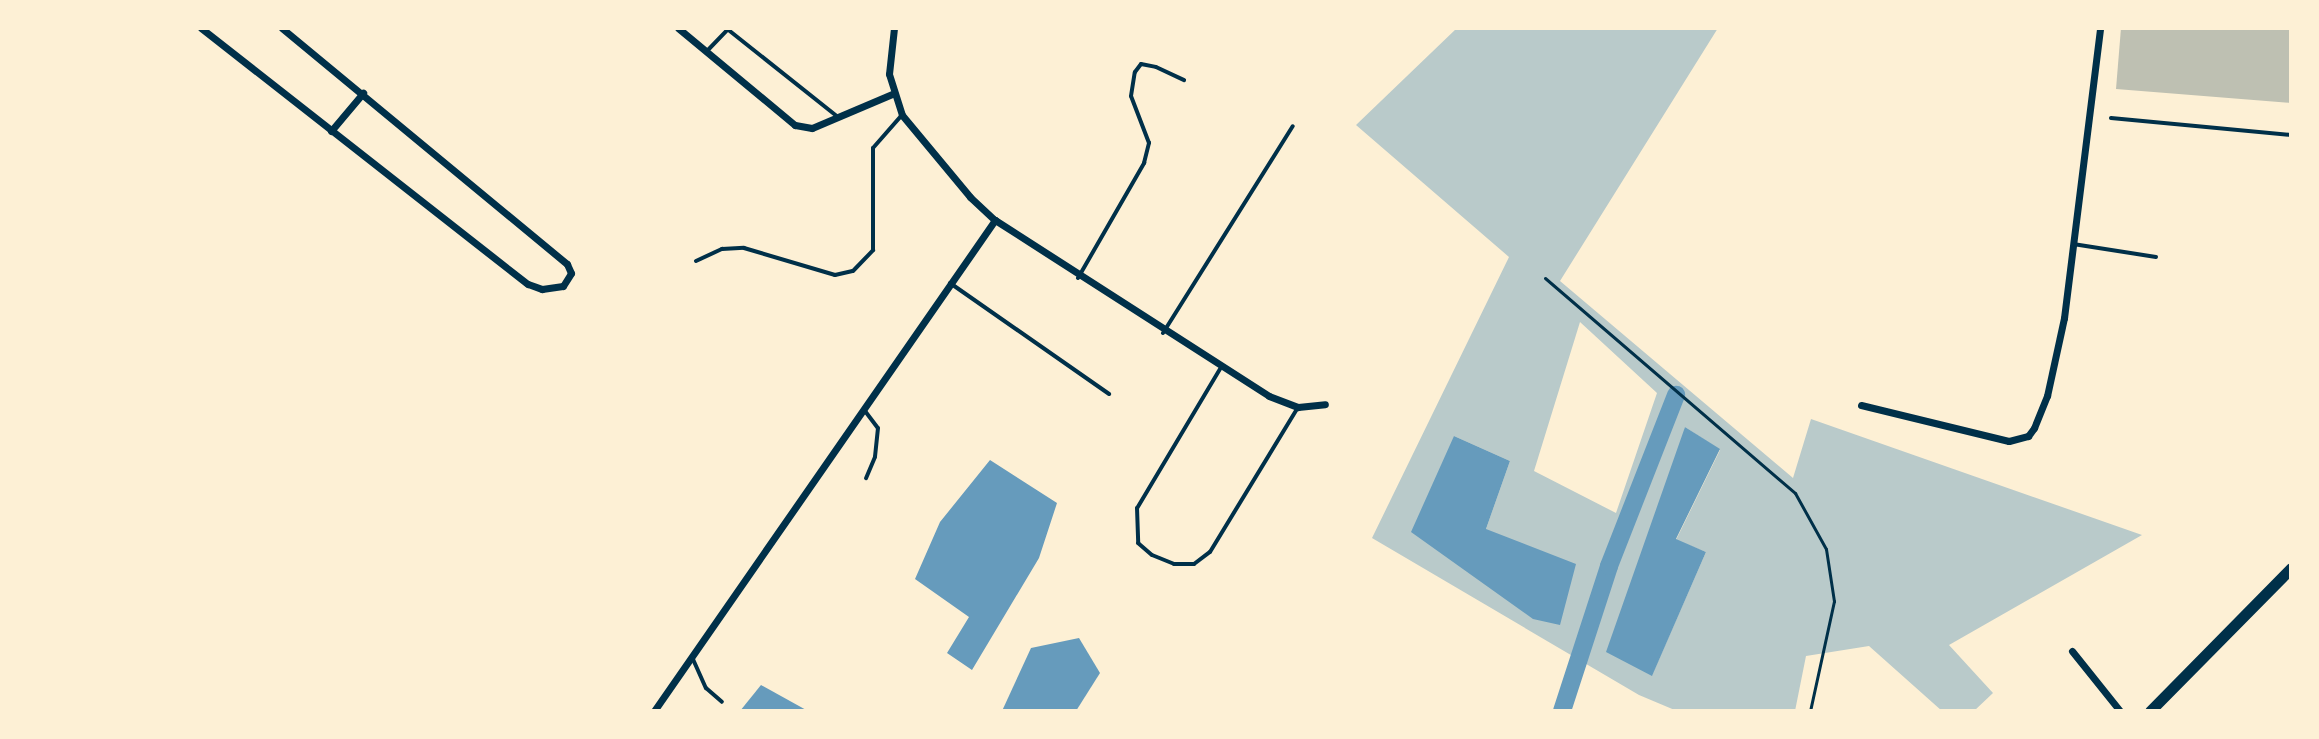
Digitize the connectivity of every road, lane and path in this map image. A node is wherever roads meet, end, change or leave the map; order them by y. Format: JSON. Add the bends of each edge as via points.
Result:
{"nodes":[{"id":1,"x":201,"y":28,"type":"edge"},
{"id":2,"x":282,"y":28,"type":"edge"},
{"id":3,"x":678,"y":28,"type":"edge"},
{"id":4,"x":894,"y":28,"type":"edge"},
{"id":5,"x":2100,"y":28,"type":"edge"},
{"id":6,"x":727,"y":29,"type":"edge"},
{"id":7,"x":705,"y":53,"type":"junction"},
{"id":8,"x":1184,"y":80,"type":"dead end"},
{"id":9,"x":363,"y":93,"type":"junction"},
{"id":10,"x":892,"y":94,"type":"junction"},
{"id":11,"x":902,"y":115,"type":"junction"},
{"id":12,"x":838,"y":117,"type":"junction"},
{"id":13,"x":2111,"y":118,"type":"dead end"},
{"id":14,"x":1293,"y":126,"type":"dead end"},
{"id":15,"x":331,"y":131,"type":"junction"},
{"id":16,"x":2291,"y":135,"type":"edge"},
{"id":17,"x":995,"y":220,"type":"junction"},
{"id":18,"x":2073,"y":244,"type":"junction"},
{"id":19,"x":2156,"y":257,"type":"dead end"},
{"id":20,"x":696,"y":261,"type":"dead end"},
{"id":21,"x":1078,"y":278,"type":"junction"},
{"id":22,"x":1545,"y":278,"type":"dead end"},
{"id":23,"x":950,"y":283,"type":"junction"},
{"id":24,"x":1163,"y":333,"type":"junction"},
{"id":25,"x":1220,"y":369,"type":"junction"},
{"id":26,"x":1109,"y":394,"type":"dead end"},
{"id":27,"x":1325,"y":404,"type":"dead end"},
{"id":28,"x":1861,"y":405,"type":"dead end"},
{"id":29,"x":1298,"y":407,"type":"junction"},
{"id":30,"x":863,"y":410,"type":"junction"},
{"id":31,"x":866,"y":478,"type":"dead end"},
{"id":32,"x":2291,"y":568,"type":"edge"},
{"id":33,"x":2072,"y":651,"type":"dead end"},
{"id":34,"x":692,"y":657,"type":"junction"},
{"id":35,"x":722,"y":702,"type":"dead end"},
{"id":36,"x":654,"y":711,"type":"edge"},
{"id":37,"x":1810,"y":711,"type":"edge"},
{"id":38,"x":2120,"y":711,"type":"edge"},
{"id":39,"x":2150,"y":711,"type":"edge"}],
"edges":[{"from":1,"to":15,"type":"street"},
{"from":2,"to":9,"type":"street"},
{"from":3,"to":7,"type":"street"},
{"from":4,"to":10,"type":"street"},
{"from":5,"to":18,"type":"street"},
{"from":6,"to":7,"type":"lane"},
{"from":6,"to":12,"type":"lane"},
{"from":7,"to":12,"type":"street","via":[[795,125],[812,128]]},
{"from":8,"to":21,"type":"lane","via":[[1141,64],[1135,72],[1131,96],[1149,143],[1144,163]]},
{"from":9,"to":15,"type":"street"},
{"from":9,"to":15,"type":"street","via":[[567,264],[571,273],[563,286],[542,289],[528,284]]},
{"from":10,"to":11,"type":"street"},
{"from":10,"to":12,"type":"street"},
{"from":11,"to":17,"type":"street"},
{"from":11,"to":20,"type":"lane","via":[[873,148],[873,250],[853,271],[835,275],[744,248],[722,249]]},
{"from":13,"to":16,"type":"lane"},
{"from":14,"to":24,"type":"lane"},
{"from":17,"to":21,"type":"street"},
{"from":17,"to":23,"type":"street"},
{"from":18,"to":19,"type":"lane"},
{"from":18,"to":28,"type":"street","via":[[2047,396],[2028,436],[2009,441]]},
{"from":21,"to":24,"type":"street"},
{"from":22,"to":37,"type":"path","via":[[1795,493],[1826,549],[1834,601]]},
{"from":23,"to":26,"type":"lane"},
{"from":23,"to":30,"type":"street"},
{"from":24,"to":25,"type":"street"},
{"from":25,"to":29,"type":"street"},
{"from":25,"to":29,"type":"lane","via":[[1137,508],[1138,543],[1152,555],[1174,564],[1194,564],[1210,552]]},
{"from":27,"to":29,"type":"street"},
{"from":30,"to":31,"type":"lane","via":[[878,428]]},
{"from":30,"to":34,"type":"street"},
{"from":32,"to":39,"type":"main road"},
{"from":33,"to":38,"type":"street"},
{"from":34,"to":35,"type":"lane","via":[[706,688]]},
{"from":34,"to":36,"type":"street"}]}
